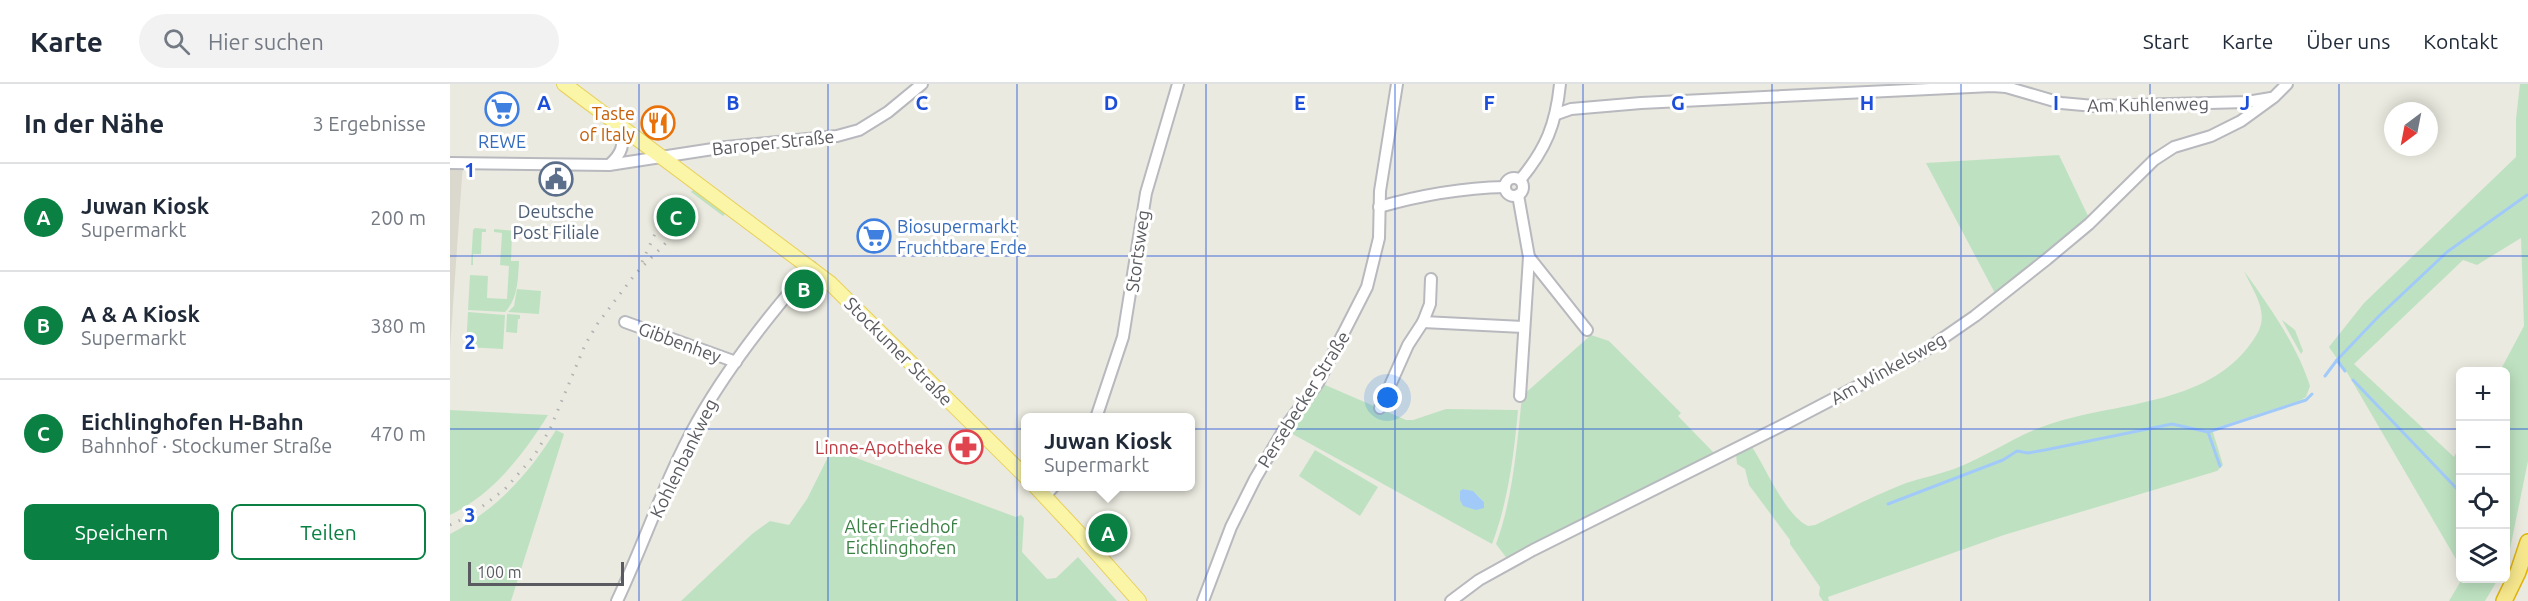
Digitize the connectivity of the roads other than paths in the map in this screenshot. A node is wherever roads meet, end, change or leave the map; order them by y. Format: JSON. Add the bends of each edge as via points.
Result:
{"nodes":[{"id":1,"x":564,"y":84,"type":"edge"},
{"id":2,"x":922,"y":84,"type":"edge"},
{"id":3,"x":1178,"y":84,"type":"edge"},
{"id":4,"x":1397,"y":84,"type":"edge"},
{"id":5,"x":1560,"y":84,"type":"edge"},
{"id":6,"x":2287,"y":84,"type":"edge"},
{"id":7,"x":2274,"y":97,"type":"junction"},
{"id":8,"x":1557,"y":114,"type":"junction"},
{"id":9,"x":621,"y":127,"type":"junction"},
{"id":10,"x":662,"y":158,"type":"junction"},
{"id":11,"x":450,"y":163,"type":"edge"},
{"id":12,"x":609,"y":165,"type":"junction"},
{"id":13,"x":1520,"y":180,"type":"junction"},
{"id":14,"x":1505,"y":187,"type":"junction"},
{"id":15,"x":1518,"y":195,"type":"junction"},
{"id":16,"x":1379,"y":207,"type":"junction"},
{"id":17,"x":1529,"y":257,"type":"junction"},
{"id":18,"x":811,"y":267,"type":"junction"},
{"id":19,"x":1431,"y":279,"type":"dead end"},
{"id":20,"x":625,"y":322,"type":"dead end"},
{"id":21,"x":1423,"y":322,"type":"junction"},
{"id":22,"x":1523,"y":327,"type":"junction"},
{"id":23,"x":1587,"y":330,"type":"dead end"},
{"id":24,"x":736,"y":362,"type":"junction"},
{"id":25,"x":1520,"y":396,"type":"dead end"},
{"id":26,"x":1380,"y":408,"type":"dead end"},
{"id":27,"x":1097,"y":413,"type":"edge"},
{"id":28,"x":1021,"y":472,"type":"edge"},
{"id":29,"x":1045,"y":491,"type":"edge"},
{"id":30,"x":2528,"y":542,"type":"edge"},
{"id":31,"x":617,"y":601,"type":"edge"},
{"id":32,"x":1139,"y":601,"type":"edge"},
{"id":33,"x":1203,"y":601,"type":"edge"},
{"id":34,"x":1451,"y":601,"type":"edge"},
{"id":35,"x":2504,"y":601,"type":"edge"}],
"edges":[{"from":1,"to":9,"type":"main road","name":"Stockumer Straße"},
{"from":2,"to":10,"type":"street","name":"Baroper Straße","via":[[888,112],[854,132]]},
{"from":3,"to":27,"type":"street","name":"Stortsweg","via":[[1146,193],[1123,337]]},
{"from":4,"to":16,"type":"street","name":"Persebecker Straße"},
{"from":5,"to":8,"type":"street"},
{"from":6,"to":7,"type":"street","name":"Am Winkelsweg"},
{"from":7,"to":8,"type":"street","name":"Am Kuhlenweg","via":[[2247,102],[2094,106],[2061,103],[1992,86],[1625,104]]},
{"from":7,"to":34,"type":"street","name":"Am Winkelsweg","via":[[2232,127],[2174,147],[2154,160],[2048,259],[1923,352],[1533,550],[1479,580]]},
{"from":8,"to":13,"type":"street","via":[[1547,141]]},
{"from":9,"to":10,"type":"main road","name":"Stockumer Straße"},
{"from":9,"to":12,"type":"street","via":[[623,147]]},
{"from":10,"to":12,"type":"street","name":"Baroper Straße"},
{"from":10,"to":18,"type":"main road","name":"Stockumer Straße"},
{"from":11,"to":12,"type":"street","name":"Baroper Straße"},
{"from":13,"to":14,"type":"street","via":[[1510,178]]},
{"from":13,"to":15,"type":"street","via":[[1524,188]]},
{"from":14,"to":15,"type":"street","via":[[1509,195]]},
{"from":14,"to":16,"type":"street","via":[[1466,188]]},
{"from":15,"to":17,"type":"street"},
{"from":16,"to":33,"type":"street","name":"Persebecker Straße","via":[[1379,238],[1367,287],[1318,383],[1255,478],[1231,527]]},
{"from":17,"to":22,"type":"street"},
{"from":17,"to":23,"type":"street"},
{"from":18,"to":24,"type":"street","name":"Kohlenbankweg"},
{"from":18,"to":28,"type":"main road","name":"Stockumer Straße"},
{"from":19,"to":21,"type":"street","via":[[1430,303]]},
{"from":20,"to":24,"type":"street","name":"Gibbenhey"},
{"from":21,"to":22,"type":"street"},
{"from":21,"to":26,"type":"street","via":[[1408,345]]},
{"from":22,"to":25,"type":"street"},
{"from":24,"to":31,"type":"street","name":"Kohlenbankweg","via":[[696,424],[675,466]]},
{"from":29,"to":32,"type":"main road"},
{"from":30,"to":35,"type":"highway"}]}
